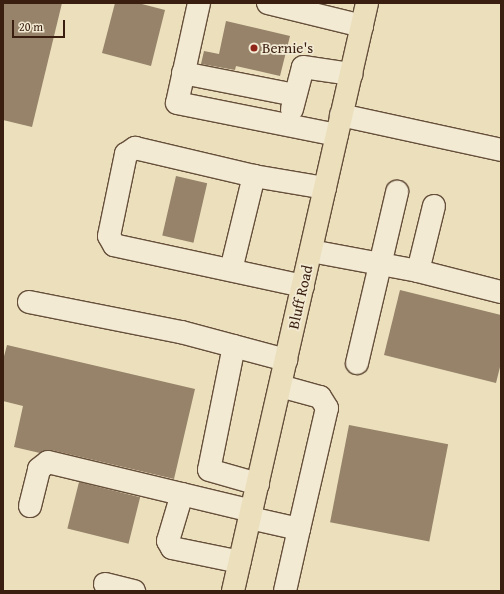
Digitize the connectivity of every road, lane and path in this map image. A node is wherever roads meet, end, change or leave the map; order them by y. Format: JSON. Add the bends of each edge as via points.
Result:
{"nodes":[{"id":1,"x":199,"y":3,"type":"edge"},
{"id":2,"x":268,"y":3,"type":"edge"},
{"id":3,"x":367,"y":3,"type":"edge"},
{"id":4,"x":362,"y":26,"type":"junction"},
{"id":5,"x":183,"y":73,"type":"junction"},
{"id":6,"x":351,"y":74,"type":"junction"},
{"id":7,"x":295,"y":95,"type":"junction"},
{"id":8,"x":289,"y":125,"type":"junction"},
{"id":9,"x":339,"y":125,"type":"junction"},
{"id":10,"x":501,"y":150,"type":"edge"},
{"id":11,"x":254,"y":176,"type":"junction"},
{"id":12,"x":325,"y":188,"type":"junction"},
{"id":13,"x":397,"y":192,"type":"dead end"},
{"id":14,"x":434,"y":206,"type":"dead end"},
{"id":15,"x":311,"y":251,"type":"junction"},
{"id":16,"x":380,"y":264,"type":"junction"},
{"id":17,"x":231,"y":270,"type":"junction"},
{"id":18,"x":418,"y":271,"type":"junction"},
{"id":19,"x":303,"y":286,"type":"junction"},
{"id":20,"x":501,"y":292,"type":"edge"},
{"id":21,"x":29,"y":302,"type":"dead end"},
{"id":22,"x":234,"y":346,"type":"junction"},
{"id":23,"x":286,"y":360,"type":"junction"},
{"id":24,"x":356,"y":363,"type":"dead end"},
{"id":25,"x":280,"y":386,"type":"junction"},
{"id":26,"x":258,"y":484,"type":"junction"},
{"id":27,"x":182,"y":494,"type":"junction"},
{"id":28,"x":30,"y":506,"type":"dead end"},
{"id":29,"x":251,"y":515,"type":"junction"},
{"id":30,"x":299,"y":529,"type":"junction"},
{"id":31,"x":240,"y":562,"type":"junction"},
{"id":32,"x":105,"y":584,"type":"dead end"},
{"id":33,"x":134,"y":591,"type":"edge"},
{"id":34,"x":233,"y":591,"type":"edge"},
{"id":35,"x":285,"y":591,"type":"edge"}],
"edges":[{"from":1,"to":5,"type":"lane"},
{"from":2,"to":4,"type":"lane"},
{"from":3,"to":4,"type":"main road","name":"Bluff Road"},
{"from":4,"to":6,"type":"main road","name":"Bluff Road"},
{"from":5,"to":7,"type":"lane"},
{"from":5,"to":8,"type":"lane","via":[[176,103]]},
{"from":6,"to":7,"type":"lane","via":[[303,67]]},
{"from":6,"to":9,"type":"main road","name":"Bluff Road"},
{"from":7,"to":8,"type":"lane"},
{"from":8,"to":9,"type":"lane"},
{"from":9,"to":10,"type":"lane"},
{"from":9,"to":12,"type":"main road","name":"Bluff Road"},
{"from":11,"to":12,"type":"lane"},
{"from":11,"to":17,"type":"lane"},
{"from":11,"to":17,"type":"lane","via":[[135,148],[126,154],[108,236],[114,245]]},
{"from":12,"to":15,"type":"main road","name":"Bluff Road"},
{"from":13,"to":16,"type":"lane"},
{"from":14,"to":18,"type":"lane"},
{"from":15,"to":16,"type":"lane"},
{"from":15,"to":19,"type":"main road","name":"Bluff Road"},
{"from":16,"to":18,"type":"lane"},
{"from":16,"to":24,"type":"lane"},
{"from":17,"to":19,"type":"lane"},
{"from":18,"to":20,"type":"lane"},
{"from":19,"to":23,"type":"main road","name":"Bluff Road"},
{"from":21,"to":22,"type":"lane"},
{"from":22,"to":23,"type":"lane"},
{"from":22,"to":26,"type":"lane","via":[[209,470]]},
{"from":23,"to":25,"type":"main road","name":"Bluff Road"},
{"from":25,"to":26,"type":"main road","name":"Bluff Road"},
{"from":25,"to":30,"type":"lane","via":[[320,398],[327,408]]},
{"from":26,"to":29,"type":"main road","name":"Bluff Road"},
{"from":27,"to":28,"type":"lane","via":[[48,462],[39,469]]},
{"from":27,"to":29,"type":"lane"},
{"from":27,"to":31,"type":"lane","via":[[168,541],[172,548]]},
{"from":29,"to":30,"type":"lane"},
{"from":29,"to":31,"type":"main road","name":"Bluff Road"},
{"from":30,"to":35,"type":"lane"},
{"from":31,"to":34,"type":"main road","name":"Bluff Road"},
{"from":32,"to":33,"type":"lane"}]}
